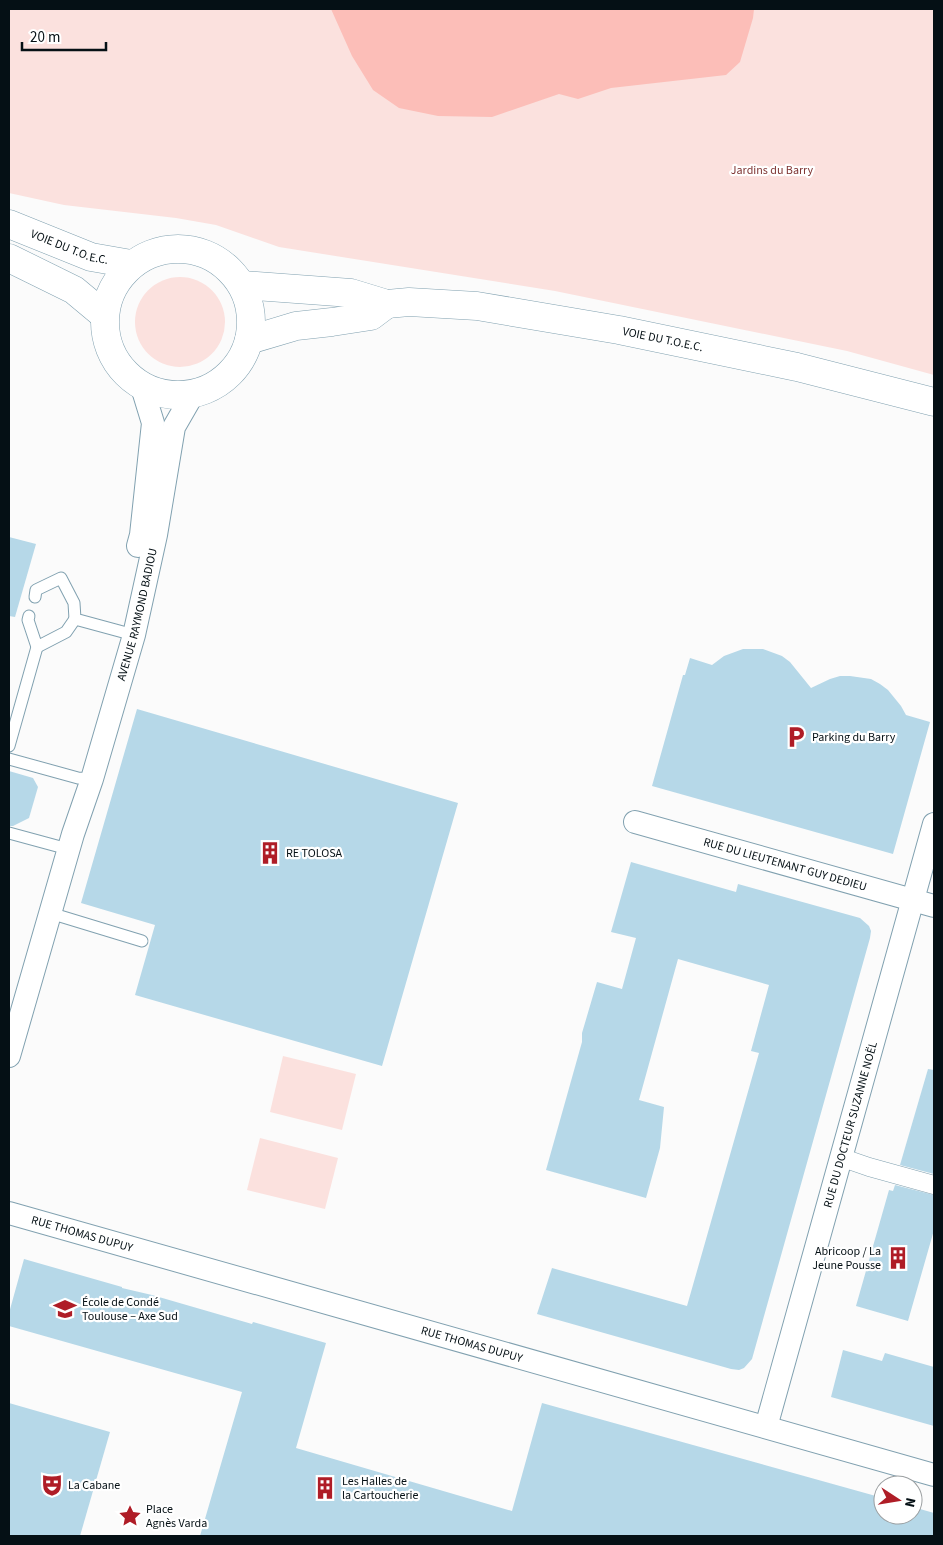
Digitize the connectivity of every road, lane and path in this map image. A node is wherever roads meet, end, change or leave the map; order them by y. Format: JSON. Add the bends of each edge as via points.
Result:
{"nodes":[{"id":1,"x":9,"y":224,"type":"edge"},
{"id":2,"x":9,"y":258,"type":"edge"},
{"id":3,"x":131,"y":264,"type":"junction"},
{"id":4,"x":242,"y":285,"type":"junction"},
{"id":5,"x":387,"y":304,"type":"junction"},
{"id":6,"x":104,"y":315,"type":"junction"},
{"id":7,"x":249,"y":340,"type":"junction"},
{"id":8,"x":142,"y":387,"type":"junction"},
{"id":9,"x":193,"y":394,"type":"junction"},
{"id":10,"x":934,"y":402,"type":"edge"},
{"id":11,"x":35,"y":597,"type":"dead end"},
{"id":12,"x":29,"y":616,"type":"dead end"},
{"id":13,"x":75,"y":619,"type":"junction"},
{"id":14,"x":126,"y":633,"type":"junction"},
{"id":15,"x":37,"y":647,"type":"junction"},
{"id":16,"x":9,"y":746,"type":"edge"},
{"id":17,"x":9,"y":759,"type":"edge"},
{"id":18,"x":85,"y":779,"type":"junction"},
{"id":19,"x":635,"y":822,"type":"dead end"},
{"id":20,"x":934,"y":824,"type":"edge"},
{"id":21,"x":9,"y":833,"type":"edge"},
{"id":22,"x":71,"y":841,"type":"junction"},
{"id":23,"x":913,"y":900,"type":"junction"},
{"id":24,"x":934,"y":906,"type":"edge"},
{"id":25,"x":50,"y":912,"type":"junction"},
{"id":26,"x":142,"y":941,"type":"dead end"},
{"id":27,"x":9,"y":1056,"type":"edge"},
{"id":28,"x":840,"y":1157,"type":"junction"},
{"id":29,"x":934,"y":1185,"type":"edge"},
{"id":30,"x":9,"y":1213,"type":"edge"},
{"id":31,"x":766,"y":1427,"type":"junction"},
{"id":32,"x":934,"y":1475,"type":"edge"}],
"edges":[{"from":1,"to":3,"type":"street","name":"VOIE DU T.O.E.C.","via":[[91,257]]},
{"from":2,"to":6,"type":"street","via":[[74,290]]},
{"from":3,"to":4,"type":"street","via":[[154,252],[179,247],[204,252],[226,265]]},
{"from":3,"to":6,"type":"street","via":[[108,296]]},
{"from":4,"to":5,"type":"street","name":"VOIE DU T.O.E.C.","via":[[351,293]]},
{"from":4,"to":7,"type":"street","via":[[251,312]]},
{"from":5,"to":7,"type":"street","name":"VOIE DU T.O.E.C.","via":[[371,316],[296,326]]},
{"from":5,"to":10,"type":"street","name":"VOIE DU T.O.E.C.","via":[[477,306],[619,330],[797,367]]},
{"from":6,"to":8,"type":"street","via":[[105,336],[113,357],[125,374]]},
{"from":7,"to":9,"type":"street","via":[[229,375],[212,387]]},
{"from":8,"to":9,"type":"street","via":[[167,395]]},
{"from":8,"to":14,"type":"street","name":"AVENUE RAYMOND BADIOU","via":[[153,423]]},
{"from":9,"to":14,"type":"street","name":"AVENUE RAYMOND BADIOU","via":[[174,427],[156,535]]},
{"from":11,"to":13,"type":"lane","via":[[36,590],[61,578],[74,603]]},
{"from":12,"to":15,"type":"lane"},
{"from":13,"to":14,"type":"lane"},
{"from":13,"to":15,"type":"lane","via":[[66,632]]},
{"from":14,"to":18,"type":"street","name":"AVENUE RAYMOND BADIOU"},
{"from":15,"to":16,"type":"lane"},
{"from":17,"to":18,"type":"lane"},
{"from":18,"to":22,"type":"street","name":"AVENUE RAYMOND BADIOU"},
{"from":19,"to":23,"type":"street","name":"RUE DU LIEUTENANT GUY DEDIEU"},
{"from":20,"to":23,"type":"street","name":"RUE DU DOCTEUR SUZANNE NOËL"},
{"from":21,"to":22,"type":"lane"},
{"from":22,"to":25,"type":"street","name":"AVENUE RAYMOND BADIOU"},
{"from":23,"to":24,"type":"street","name":"RUE DU LIEUTENANT GUY DEDIEU"},
{"from":23,"to":28,"type":"street","name":"RUE DU DOCTEUR SUZANNE NOËL"},
{"from":25,"to":26,"type":"lane"},
{"from":25,"to":27,"type":"street","name":"AVENUE RAYMOND BADIOU"},
{"from":28,"to":29,"type":"street"},
{"from":28,"to":31,"type":"street","name":"RUE DU DOCTEUR SUZANNE NOËL"},
{"from":30,"to":31,"type":"street","name":"RUE THOMAS DUPUY"},
{"from":31,"to":32,"type":"street","name":"RUE THOMAS DUPUY"}]}
